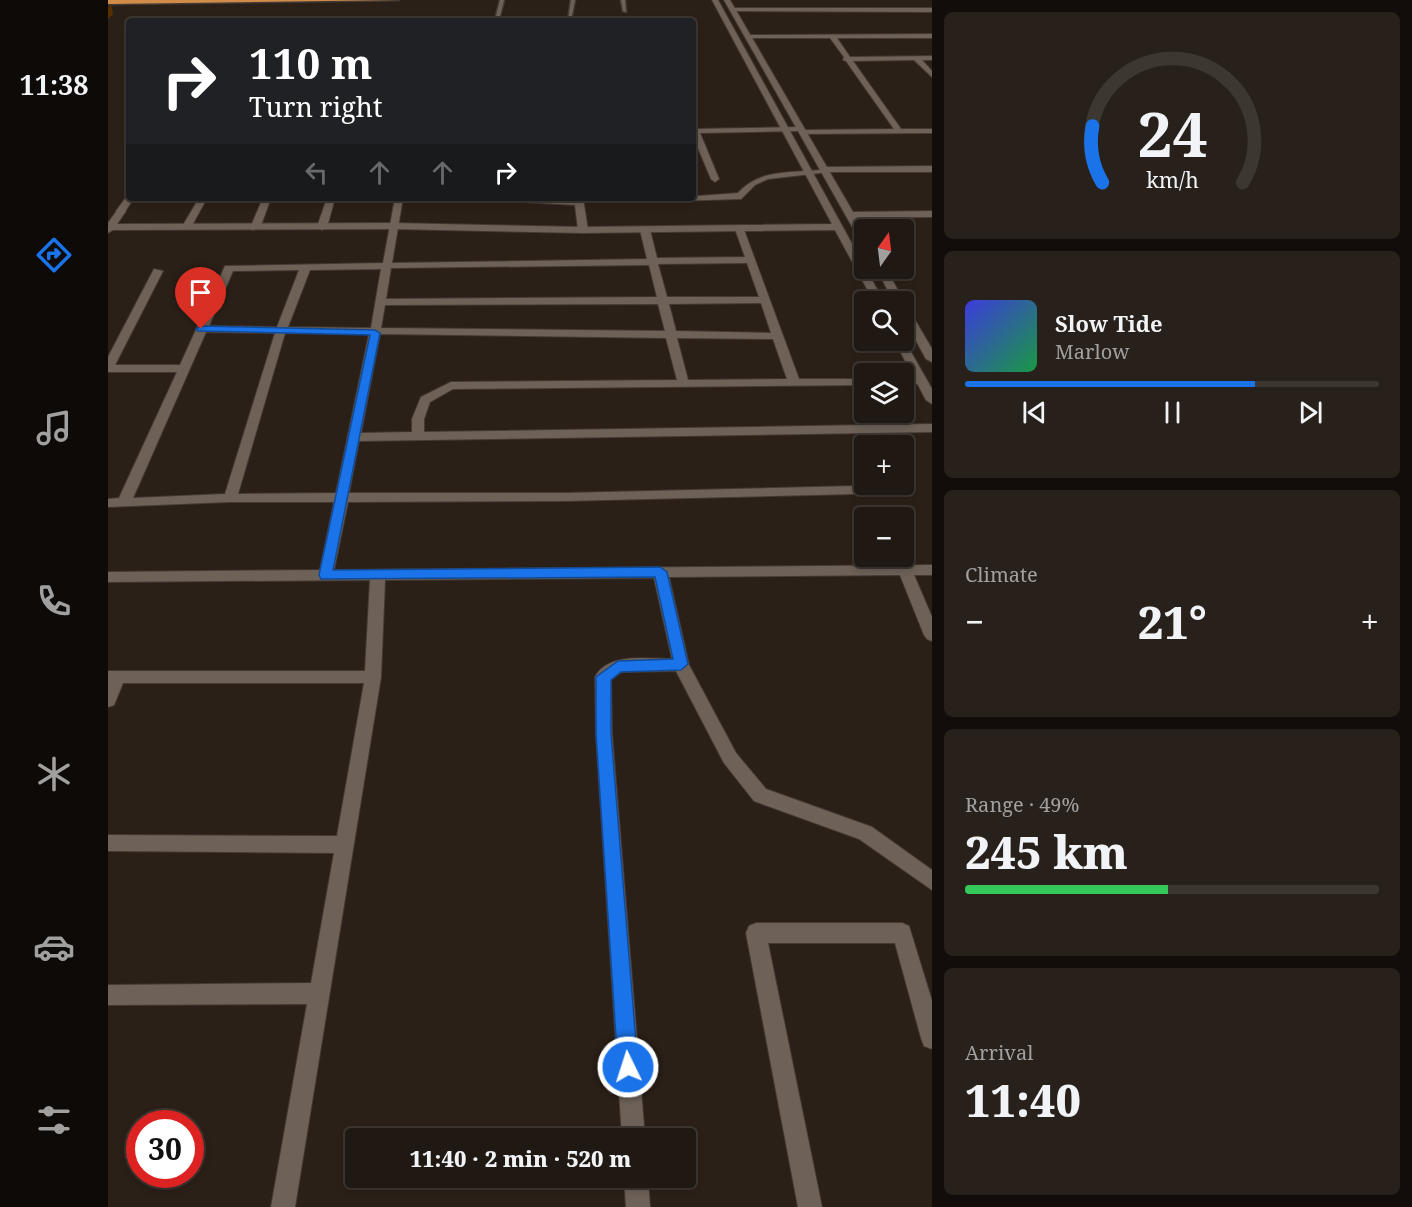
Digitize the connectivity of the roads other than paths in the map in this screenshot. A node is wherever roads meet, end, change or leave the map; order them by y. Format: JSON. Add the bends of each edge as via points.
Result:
{"nodes":[{"id":1,"x":396,"y":0,"type":"edge"},
{"id":2,"x":502,"y":0,"type":"edge"},
{"id":3,"x":573,"y":0,"type":"edge"},
{"id":4,"x":623,"y":0,"type":"edge"},
{"id":5,"x":715,"y":0,"type":"edge"},
{"id":6,"x":727,"y":0,"type":"edge"},
{"id":7,"x":108,"y":2,"type":"edge"},
{"id":8,"x":733,"y":10,"type":"junction"},
{"id":9,"x":932,"y":10,"type":"edge"},
{"id":10,"x":625,"y":11,"type":"dead end"},
{"id":11,"x":498,"y":16,"type":"dead end"},
{"id":12,"x":569,"y":18,"type":"edge"},
{"id":13,"x":748,"y":36,"type":"junction"},
{"id":14,"x":832,"y":36,"type":"junction"},
{"id":15,"x":932,"y":36,"type":"edge"},
{"id":16,"x":916,"y":58,"type":"junction"},
{"id":17,"x":932,"y":58,"type":"edge"},
{"id":18,"x":845,"y":59,"type":"junction"},
{"id":19,"x":932,"y":75,"type":"edge"},
{"id":20,"x":773,"y":108,"type":"junction"},
{"id":21,"x":788,"y":108,"type":"junction"},
{"id":22,"x":784,"y":130,"type":"junction"},
{"id":23,"x":696,"y":131,"type":"edge"},
{"id":24,"x":801,"y":131,"type":"junction"},
{"id":25,"x":899,"y":131,"type":"junction"},
{"id":26,"x":932,"y":131,"type":"edge"},
{"id":27,"x":696,"y":136,"type":"edge"},
{"id":28,"x":932,"y":169,"type":"edge"},
{"id":29,"x":824,"y":171,"type":"junction"},
{"id":30,"x":808,"y":173,"type":"junction"},
{"id":31,"x":715,"y":179,"type":"dead end"},
{"id":32,"x":696,"y":198,"type":"edge"},
{"id":33,"x":128,"y":201,"type":"edge"},
{"id":34,"x":201,"y":201,"type":"edge"},
{"id":35,"x":266,"y":201,"type":"edge"},
{"id":36,"x":330,"y":201,"type":"edge"},
{"id":37,"x":398,"y":201,"type":"edge"},
{"id":38,"x":579,"y":201,"type":"edge"},
{"id":39,"x":676,"y":201,"type":"edge"},
{"id":40,"x":679,"y":208,"type":"dead end"},
{"id":41,"x":108,"y":211,"type":"edge"},
{"id":42,"x":121,"y":211,"type":"junction"},
{"id":43,"x":932,"y":214,"type":"edge"},
{"id":44,"x":850,"y":215,"type":"junction"},
{"id":45,"x":854,"y":222,"type":"edge"},
{"id":46,"x":393,"y":226,"type":"junction"},
{"id":47,"x":187,"y":227,"type":"junction"},
{"id":48,"x":322,"y":227,"type":"junction"},
{"id":49,"x":839,"y":227,"type":"junction"},
{"id":50,"x":109,"y":228,"type":"edge"},
{"id":51,"x":255,"y":228,"type":"junction"},
{"id":52,"x":740,"y":229,"type":"junction"},
{"id":53,"x":583,"y":230,"type":"junction"},
{"id":54,"x":645,"y":230,"type":"junction"},
{"id":55,"x":752,"y":260,"type":"junction"},
{"id":56,"x":654,"y":262,"type":"junction"},
{"id":57,"x":306,"y":266,"type":"junction"},
{"id":58,"x":388,"y":266,"type":"junction"},
{"id":59,"x":159,"y":271,"type":"dead end"},
{"id":60,"x":873,"y":291,"type":"edge"},
{"id":61,"x":662,"y":299,"type":"junction"},
{"id":62,"x":765,"y":300,"type":"junction"},
{"id":63,"x":381,"y":302,"type":"junction"},
{"id":64,"x":914,"y":327,"type":"edge"},
{"id":65,"x":201,"y":329,"type":"junction"},
{"id":66,"x":281,"y":330,"type":"junction"},
{"id":67,"x":375,"y":333,"type":"junction"},
{"id":68,"x":777,"y":336,"type":"junction"},
{"id":69,"x":672,"y":337,"type":"junction"},
{"id":70,"x":905,"y":351,"type":"edge"},
{"id":71,"x":932,"y":359,"type":"edge"},
{"id":72,"x":108,"y":368,"type":"edge"},
{"id":73,"x":184,"y":368,"type":"junction"},
{"id":74,"x":914,"y":381,"type":"edge"},
{"id":75,"x":921,"y":381,"type":"junction"},
{"id":76,"x":795,"y":382,"type":"junction"},
{"id":77,"x":854,"y":382,"type":"edge"},
{"id":78,"x":683,"y":383,"type":"junction"},
{"id":79,"x":932,"y":400,"type":"edge"},
{"id":80,"x":932,"y":428,"type":"edge"},
{"id":81,"x":417,"y":436,"type":"junction"},
{"id":82,"x":354,"y":437,"type":"junction"},
{"id":83,"x":854,"y":490,"type":"edge"},
{"id":84,"x":230,"y":498,"type":"junction"},
{"id":85,"x":341,"y":498,"type":"junction"},
{"id":86,"x":108,"y":503,"type":"edge"},
{"id":87,"x":124,"y":503,"type":"junction"},
{"id":88,"x":905,"y":570,"type":"junction"},
{"id":89,"x":932,"y":570,"type":"edge"},
{"id":90,"x":660,"y":572,"type":"junction"},
{"id":91,"x":326,"y":575,"type":"junction"},
{"id":92,"x":378,"y":575,"type":"junction"},
{"id":93,"x":108,"y":577,"type":"edge"},
{"id":94,"x":932,"y":635,"type":"edge"},
{"id":95,"x":681,"y":664,"type":"junction"},
{"id":96,"x":112,"y":677,"type":"edge"},
{"id":97,"x":373,"y":677,"type":"junction"},
{"id":98,"x":108,"y":700,"type":"edge"},
{"id":99,"x":108,"y":843,"type":"edge"},
{"id":100,"x":345,"y":845,"type":"junction"},
{"id":101,"x":932,"y":881,"type":"edge"},
{"id":102,"x":320,"y":993,"type":"junction"},
{"id":103,"x":108,"y":994,"type":"edge"},
{"id":104,"x":932,"y":1038,"type":"edge"},
{"id":105,"x":632,"y":1128,"type":"edge"},
{"id":106,"x":637,"y":1188,"type":"edge"},
{"id":107,"x":283,"y":1207,"type":"edge"},
{"id":108,"x":638,"y":1207,"type":"edge"},
{"id":109,"x":810,"y":1207,"type":"edge"}],
"edges":[{"from":1,"to":7,"type":"highway"},
{"from":2,"to":11,"type":"lane"},
{"from":3,"to":12,"type":"lane"},
{"from":4,"to":10,"type":"lane"},
{"from":5,"to":20,"type":"street"},
{"from":6,"to":8,"type":"street"},
{"from":8,"to":9,"type":"street"},
{"from":8,"to":13,"type":"street"},
{"from":13,"to":14,"type":"street"},
{"from":13,"to":21,"type":"street"},
{"from":14,"to":15,"type":"street"},
{"from":14,"to":18,"type":"street"},
{"from":16,"to":17,"type":"street"},
{"from":16,"to":18,"type":"street"},
{"from":16,"to":19,"type":"street"},
{"from":18,"to":25,"type":"street"},
{"from":20,"to":21,"type":"street"},
{"from":20,"to":22,"type":"street"},
{"from":21,"to":24,"type":"street"},
{"from":22,"to":23,"type":"street"},
{"from":22,"to":24,"type":"street"},
{"from":22,"to":30,"type":"street"},
{"from":24,"to":25,"type":"street"},
{"from":24,"to":29,"type":"street"},
{"from":25,"to":26,"type":"street"},
{"from":27,"to":31,"type":"street"},
{"from":28,"to":29,"type":"street"},
{"from":29,"to":30,"type":"street"},
{"from":29,"to":44,"type":"street"},
{"from":30,"to":32,"type":"street","via":[[756,181],[741,196]]},
{"from":30,"to":49,"type":"street"},
{"from":33,"to":42,"type":"street"},
{"from":34,"to":47,"type":"street"},
{"from":35,"to":51,"type":"street"},
{"from":36,"to":48,"type":"street"},
{"from":37,"to":46,"type":"street"},
{"from":38,"to":53,"type":"street"},
{"from":39,"to":40,"type":"street"},
{"from":41,"to":42,"type":"street"},
{"from":42,"to":50,"type":"street"},
{"from":43,"to":44,"type":"street"},
{"from":44,"to":45,"type":"street"},
{"from":46,"to":48,"type":"street"},
{"from":46,"to":53,"type":"street"},
{"from":46,"to":58,"type":"street"},
{"from":47,"to":50,"type":"street"},
{"from":47,"to":51,"type":"street"},
{"from":48,"to":51,"type":"street"},
{"from":49,"to":52,"type":"street"},
{"from":49,"to":60,"type":"street"},
{"from":52,"to":54,"type":"street"},
{"from":52,"to":55,"type":"street"},
{"from":53,"to":54,"type":"street"},
{"from":54,"to":56,"type":"street"},
{"from":55,"to":56,"type":"street"},
{"from":55,"to":62,"type":"street"},
{"from":56,"to":58,"type":"street"},
{"from":56,"to":61,"type":"street"},
{"from":57,"to":58,"type":"street"},
{"from":57,"to":65,"type":"street","via":[[229,268]]},
{"from":57,"to":66,"type":"street"},
{"from":58,"to":63,"type":"street"},
{"from":59,"to":72,"type":"street"},
{"from":61,"to":62,"type":"street"},
{"from":61,"to":63,"type":"street"},
{"from":61,"to":69,"type":"street"},
{"from":62,"to":68,"type":"street"},
{"from":63,"to":67,"type":"street"},
{"from":64,"to":71,"type":"street"},
{"from":65,"to":66,"type":"street"},
{"from":65,"to":73,"type":"street"},
{"from":66,"to":67,"type":"street"},
{"from":66,"to":84,"type":"street"},
{"from":67,"to":69,"type":"street"},
{"from":67,"to":82,"type":"street"},
{"from":68,"to":69,"type":"street"},
{"from":68,"to":76,"type":"street"},
{"from":69,"to":78,"type":"street"},
{"from":70,"to":75,"type":"street"},
{"from":72,"to":73,"type":"street"},
{"from":73,"to":87,"type":"street"},
{"from":74,"to":75,"type":"street"},
{"from":75,"to":79,"type":"street"},
{"from":76,"to":77,"type":"street"},
{"from":76,"to":78,"type":"street"},
{"from":78,"to":81,"type":"street","via":[[451,386],[425,400]]},
{"from":80,"to":81,"type":"street"},
{"from":81,"to":82,"type":"street"},
{"from":82,"to":85,"type":"street"},
{"from":83,"to":85,"type":"street"},
{"from":84,"to":85,"type":"street"},
{"from":84,"to":87,"type":"street"},
{"from":85,"to":91,"type":"street"},
{"from":86,"to":87,"type":"street"},
{"from":88,"to":89,"type":"street"},
{"from":88,"to":90,"type":"street"},
{"from":88,"to":94,"type":"street"},
{"from":90,"to":92,"type":"street"},
{"from":90,"to":95,"type":"street"},
{"from":91,"to":92,"type":"street"},
{"from":91,"to":93,"type":"street"},
{"from":92,"to":97,"type":"street"},
{"from":95,"to":101,"type":"street","via":[[730,758],[760,795],[865,833]]},
{"from":95,"to":105,"type":"street","via":[[618,666],[603,677]]},
{"from":96,"to":97,"type":"street"},
{"from":96,"to":98,"type":"street"},
{"from":97,"to":100,"type":"street"},
{"from":99,"to":100,"type":"street"},
{"from":100,"to":102,"type":"street"},
{"from":102,"to":103,"type":"street"},
{"from":102,"to":107,"type":"street"},
{"from":104,"to":109,"type":"street","via":[[902,933],[756,933]]},
{"from":106,"to":108,"type":"street"}]}
